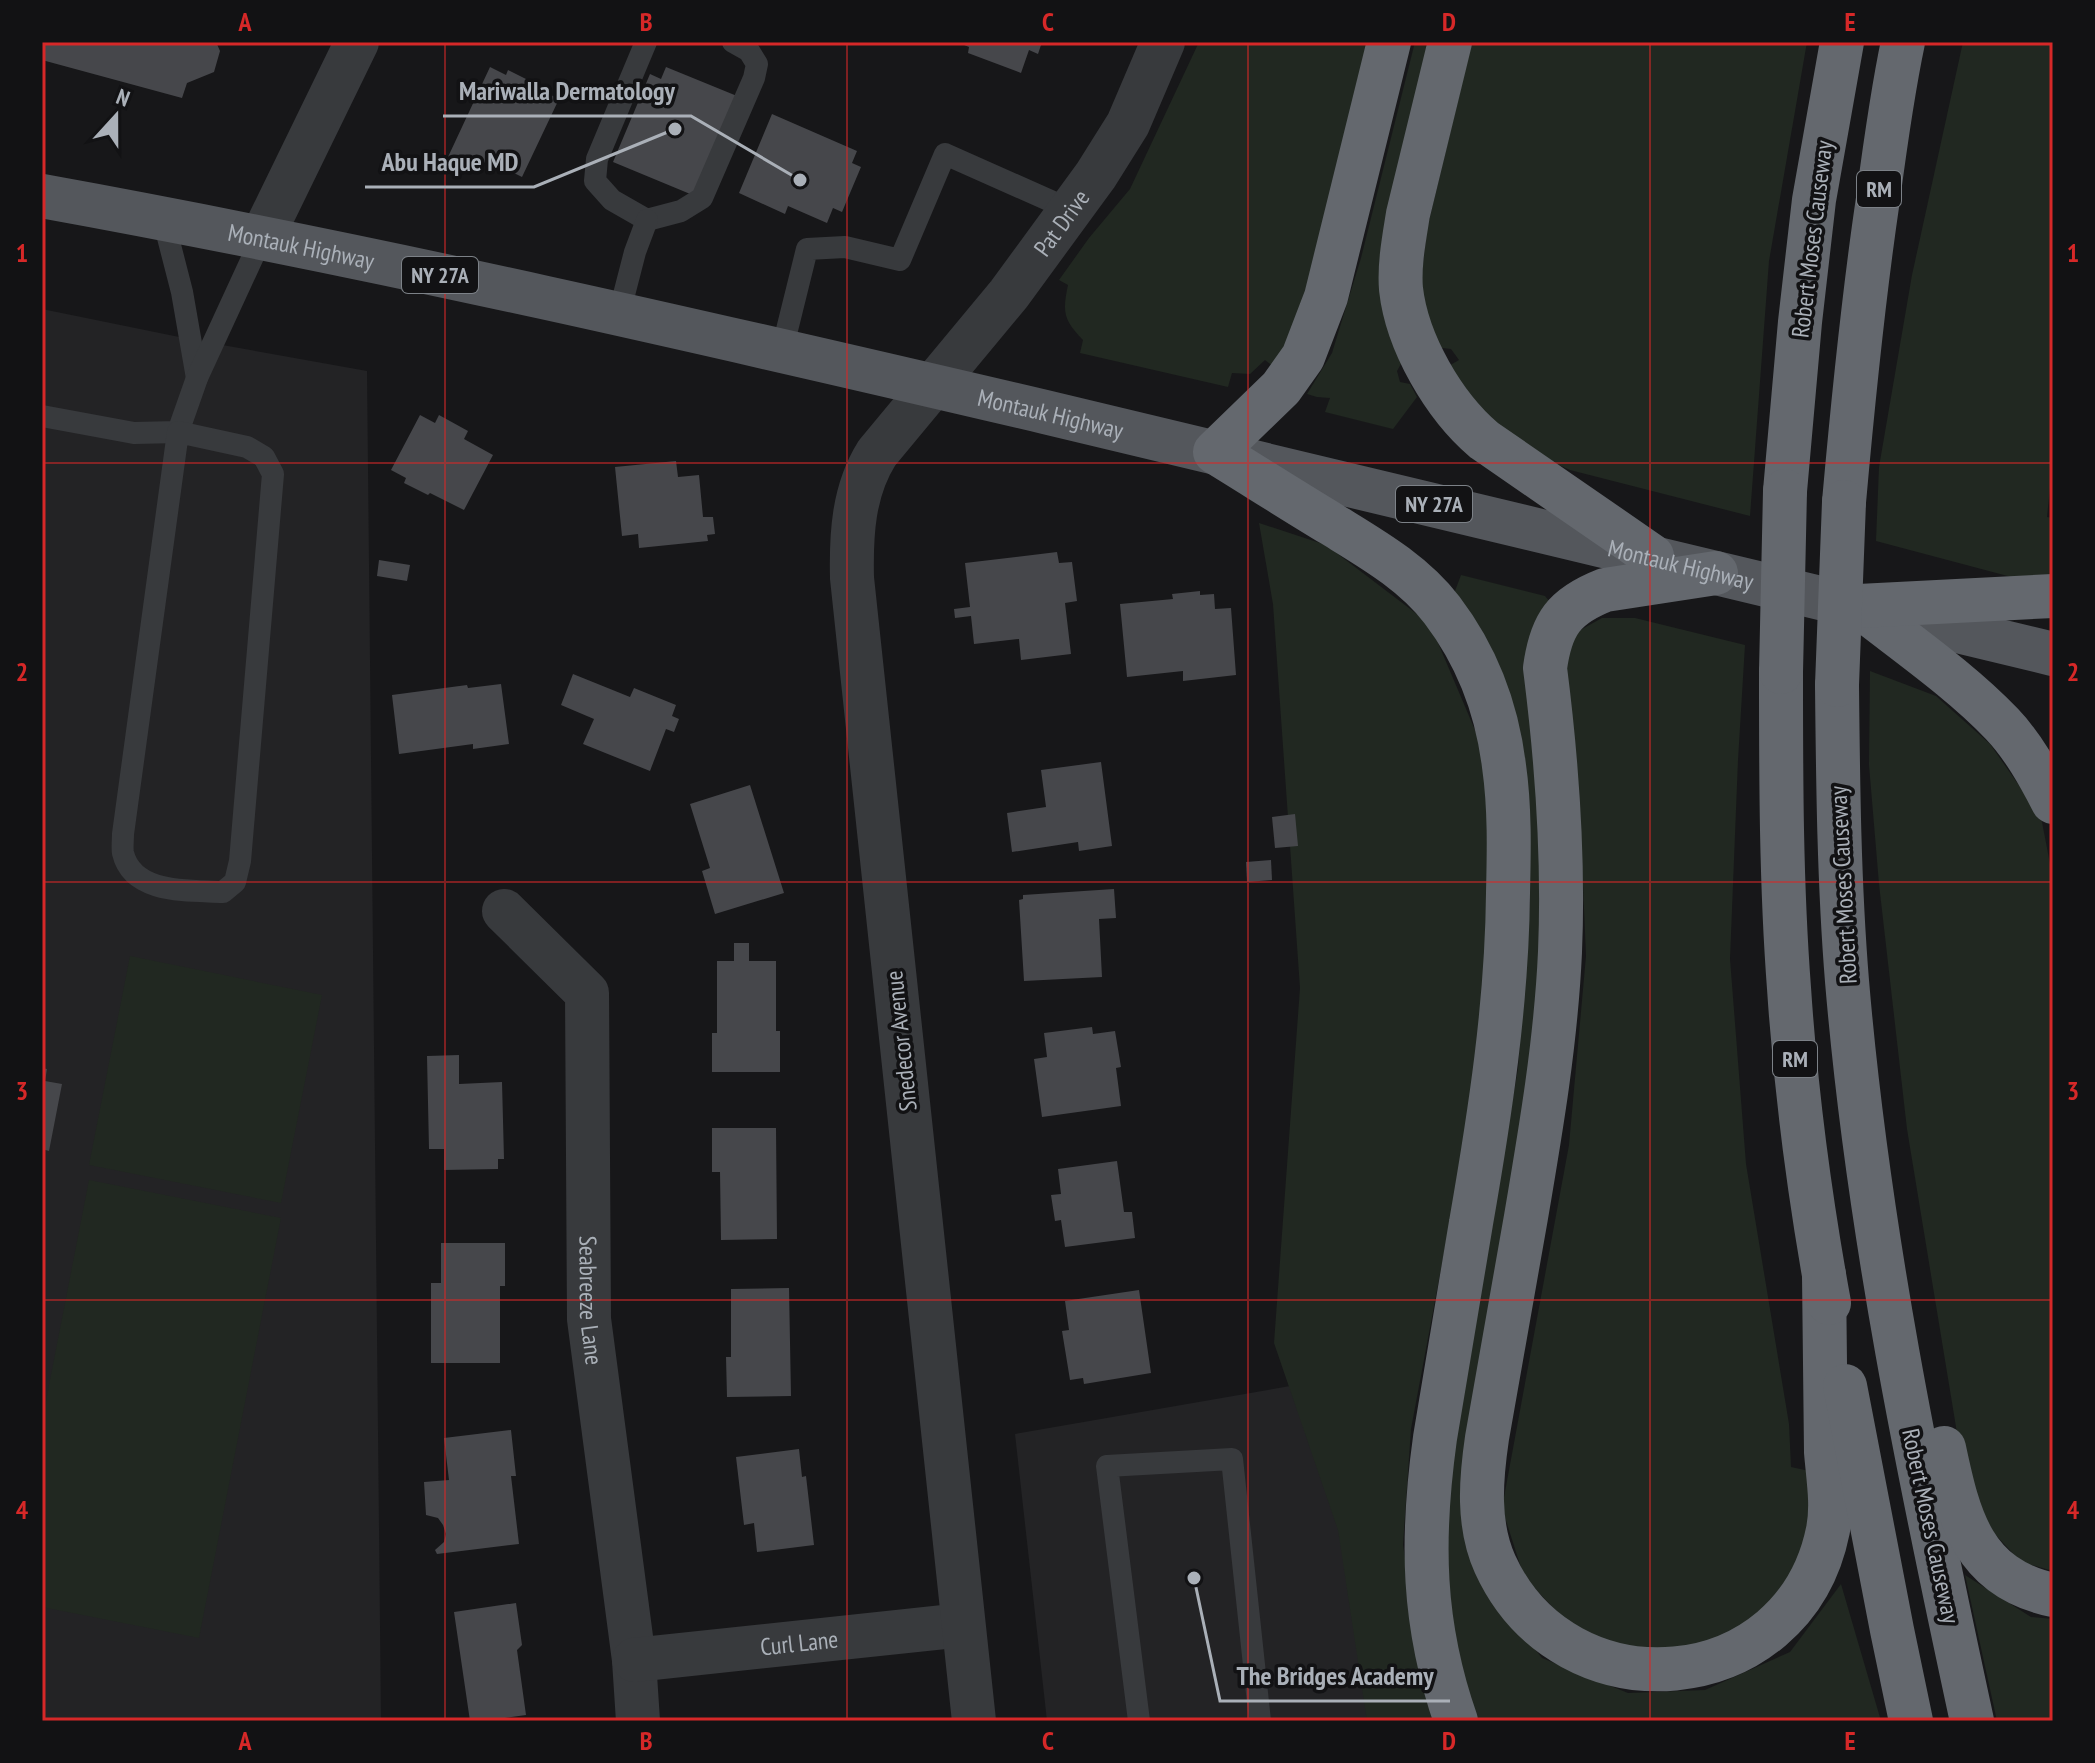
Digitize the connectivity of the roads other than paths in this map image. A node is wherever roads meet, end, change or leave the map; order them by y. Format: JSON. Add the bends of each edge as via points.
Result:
{"nodes":[{"id":1,"x":357,"y":42,"type":"edge"},
{"id":2,"x":646,"y":42,"type":"edge"},
{"id":3,"x":733,"y":42,"type":"edge"},
{"id":4,"x":1163,"y":42,"type":"edge"},
{"id":5,"x":1389,"y":42,"type":"edge"},
{"id":6,"x":1450,"y":42,"type":"edge"},
{"id":7,"x":1842,"y":42,"type":"edge"},
{"id":8,"x":1903,"y":42,"type":"edge"},
{"id":9,"x":42,"y":196,"type":"edge"},
{"id":10,"x":1071,"y":210,"type":"junction"},
{"id":11,"x":163,"y":218,"type":"junction"},
{"id":12,"x":647,"y":220,"type":"junction"},
{"id":13,"x":262,"y":237,"type":"junction"},
{"id":14,"x":619,"y":314,"type":"junction"},
{"id":15,"x":782,"y":350,"type":"junction"},
{"id":16,"x":197,"y":378,"type":"junction"},
{"id":17,"x":934,"y":385,"type":"junction"},
{"id":18,"x":42,"y":416,"type":"edge"},
{"id":19,"x":178,"y":432,"type":"junction"},
{"id":20,"x":1215,"y":452,"type":"junction"},
{"id":21,"x":1652,"y":556,"type":"junction"},
{"id":22,"x":1716,"y":573,"type":"junction"},
{"id":23,"x":2053,"y":596,"type":"edge"},
{"id":24,"x":1859,"y":606,"type":"junction"},
{"id":25,"x":2053,"y":654,"type":"edge"},
{"id":26,"x":2053,"y":802,"type":"edge"},
{"id":27,"x":504,"y":911,"type":"dead end"},
{"id":28,"x":1878,"y":1242,"type":"junction"},
{"id":29,"x":1824,"y":1275,"type":"junction"},
{"id":30,"x":2053,"y":1595,"type":"edge"},
{"id":31,"x":963,"y":1625,"type":"junction"},
{"id":32,"x":634,"y":1660,"type":"junction"},
{"id":33,"x":638,"y":1721,"type":"edge"},
{"id":34,"x":974,"y":1721,"type":"edge"},
{"id":35,"x":1139,"y":1721,"type":"edge"},
{"id":36,"x":1260,"y":1721,"type":"edge"},
{"id":37,"x":1456,"y":1721,"type":"edge"},
{"id":38,"x":1911,"y":1721,"type":"edge"},
{"id":39,"x":1972,"y":1721,"type":"edge"}],
"edges":[{"from":1,"to":13,"type":"street"},
{"from":2,"to":12,"type":"lane","via":[[597,159],[595,181],[612,200]]},
{"from":3,"to":12,"type":"lane","via":[[749,51],[757,64],[702,198],[681,211]]},
{"from":4,"to":10,"type":"street","name":"Pat Drive","via":[[1128,124]]},
{"from":5,"to":20,"type":"highway","via":[[1326,297],[1303,357],[1281,388]]},
{"from":6,"to":21,"type":"highway","via":[[1404,236],[1401,289],[1414,337],[1437,383],[1468,426]]},
{"from":7,"to":29,"type":"highway","name":"Robert Moses Causeway","number":"RM","bridge":true,"via":[[1814,200],[1781,582],[1782,841],[1789,989]]},
{"from":8,"to":28,"type":"highway","name":"Robert Moses Causeway","number":"RM","bridge":true,"via":[[1859,337],[1844,502],[1837,685],[1847,980]]},
{"from":9,"to":11,"type":"main road","name":"Montauk Highway","number":"NY 27A"},
{"from":10,"to":15,"type":"lane","via":[[945,154],[900,260],[845,247],[807,249]]},
{"from":10,"to":17,"type":"street","name":"Pat Drive"},
{"from":11,"to":13,"type":"main road","name":"Montauk Highway","number":"NY 27A"},
{"from":11,"to":16,"type":"lane"},
{"from":12,"to":14,"type":"lane"},
{"from":13,"to":14,"type":"main road","name":"Montauk Highway","number":"NY 27A"},
{"from":13,"to":16,"type":"lane"},
{"from":14,"to":15,"type":"main road","name":"Montauk Highway","number":"NY 27A"},
{"from":15,"to":17,"type":"main road","name":"Montauk Highway","number":"NY 27A"},
{"from":16,"to":19,"type":"lane"},
{"from":17,"to":20,"type":"main road","name":"Montauk Highway","number":"NY 27A"},
{"from":17,"to":31,"type":"street","name":"Snedecor Avenue","via":[[872,462],[858,497],[852,558]]},
{"from":18,"to":19,"type":"lane","via":[[134,433]]},
{"from":19,"to":19,"type":"lane","via":[[123,853],[132,872],[154,887],[223,892],[235,882],[240,861],[273,474],[264,457],[247,447]]},
{"from":20,"to":21,"type":"main road","name":"Montauk Highway","number":"NY 27A"},
{"from":20,"to":37,"type":"highway","via":[[1377,553],[1442,609],[1484,682],[1504,765],[1508,936],[1500,1035],[1435,1438],[1425,1554],[1434,1639]]},
{"from":21,"to":22,"type":"main road","name":"Montauk Highway","number":"NY 27A"},
{"from":22,"to":24,"type":"main road","name":"Montauk Highway","number":"NY 27A"},
{"from":22,"to":29,"type":"highway","via":[[1588,596],[1553,631],[1545,668],[1562,862],[1557,985],[1538,1144],[1481,1485],[1495,1562],[1526,1611],[1547,1630],[1591,1657],[1619,1666],[1672,1669],[1694,1667],[1736,1651],[1791,1611],[1813,1575],[1829,1527]]},
{"from":23,"to":24,"type":"highway"},
{"from":24,"to":25,"type":"main road","name":"Montauk Highway","number":"NY 27A"},
{"from":24,"to":26,"type":"highway","via":[[2004,725]]},
{"from":27,"to":32,"type":"street","name":"Seabreeze Lane","via":[[587,993],[589,1319]]},
{"from":28,"to":30,"type":"highway","via":[[1932,1389],[1961,1518],[1991,1565],[2012,1581]]},
{"from":28,"to":39,"type":"highway","name":"Robert Moses Causeway","number":"RM"},
{"from":29,"to":38,"type":"highway","name":"Robert Moses Causeway","number":"RM"},
{"from":31,"to":32,"type":"street","name":"Curl Lane"},
{"from":31,"to":34,"type":"street","name":"Snedecor Avenue"},
{"from":32,"to":33,"type":"street","name":"Seabreeze Lane"},
{"from":35,"to":36,"type":"lane","via":[[1107,1466],[1232,1459]]}]}
